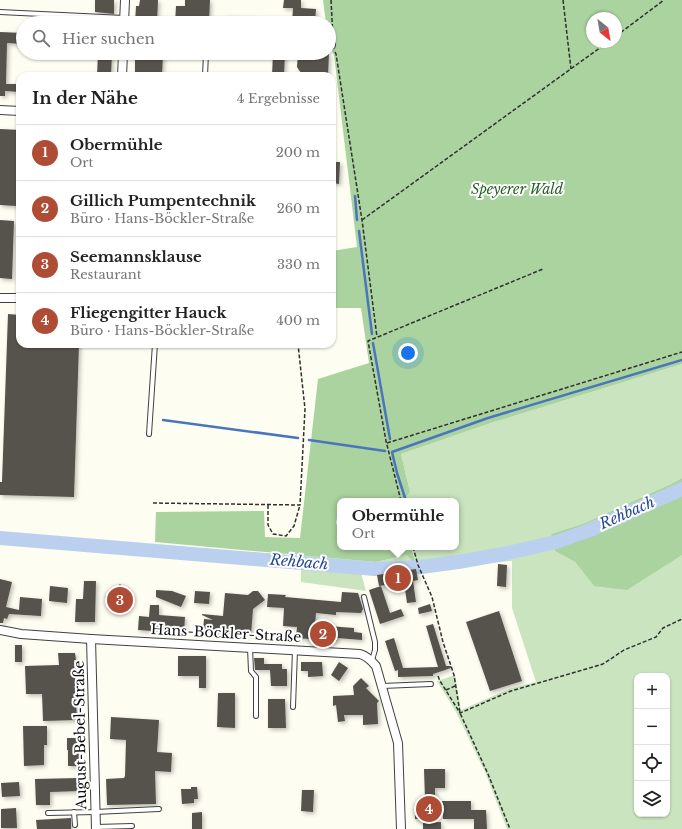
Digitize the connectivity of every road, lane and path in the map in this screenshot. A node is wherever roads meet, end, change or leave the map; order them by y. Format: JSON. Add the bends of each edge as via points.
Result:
{"nodes":[{"id":1,"x":125,"y":0,"type":"edge"},
{"id":2,"x":331,"y":0,"type":"edge"},
{"id":3,"x":563,"y":0,"type":"edge"},
{"id":4,"x":664,"y":0,"type":"edge"},
{"id":5,"x":0,"y":12,"type":"edge"},
{"id":6,"x":62,"y":16,"type":"edge"},
{"id":7,"x":124,"y":16,"type":"edge"},
{"id":8,"x":332,"y":16,"type":"edge"},
{"id":9,"x":622,"y":32,"type":"edge"},
{"id":10,"x":600,"y":48,"type":"edge"},
{"id":11,"x":336,"y":54,"type":"edge"},
{"id":12,"x":123,"y":60,"type":"edge"},
{"id":13,"x":206,"y":60,"type":"edge"},
{"id":14,"x":572,"y":69,"type":"junction"},
{"id":15,"x":122,"y":72,"type":"edge"},
{"id":16,"x":205,"y":72,"type":"edge"},
{"id":17,"x":0,"y":110,"type":"edge"},
{"id":18,"x":16,"y":111,"type":"edge"},
{"id":19,"x":362,"y":220,"type":"junction"},
{"id":20,"x":543,"y":269,"type":"dead end"},
{"id":21,"x":0,"y":298,"type":"edge"},
{"id":22,"x":16,"y":298,"type":"edge"},
{"id":23,"x":377,"y":337,"type":"junction"},
{"id":24,"x":155,"y":348,"type":"edge"},
{"id":25,"x":298,"y":348,"type":"edge"},
{"id":26,"x":682,"y":352,"type":"edge"},
{"id":27,"x":149,"y":434,"type":"dead end"},
{"id":28,"x":387,"y":443,"type":"junction"},
{"id":29,"x":401,"y":498,"type":"edge"},
{"id":30,"x":153,"y":503,"type":"dead end"},
{"id":31,"x":268,"y":505,"type":"junction"},
{"id":32,"x":300,"y":505,"type":"junction"},
{"id":33,"x":414,"y":550,"type":"edge"},
{"id":34,"x":364,"y":597,"type":"dead end"},
{"id":35,"x":682,"y":619,"type":"edge"},
{"id":36,"x":0,"y":630,"type":"edge"},
{"id":37,"x":91,"y":639,"type":"junction"},
{"id":38,"x":250,"y":647,"type":"junction"},
{"id":39,"x":295,"y":650,"type":"junction"},
{"id":40,"x":372,"y":660,"type":"junction"},
{"id":41,"x":438,"y":676,"type":"dead end"},
{"id":42,"x":431,"y":684,"type":"dead end"},
{"id":43,"x":382,"y":686,"type":"junction"},
{"id":44,"x":456,"y":686,"type":"junction"},
{"id":45,"x":446,"y":690,"type":"junction"},
{"id":46,"x":293,"y":707,"type":"dead end"},
{"id":47,"x":460,"y":713,"type":"junction"},
{"id":48,"x":256,"y":716,"type":"dead end"},
{"id":49,"x":159,"y":809,"type":"dead end"},
{"id":50,"x":74,"y":812,"type":"junction"},
{"id":51,"x":95,"y":812,"type":"junction"},
{"id":52,"x":48,"y":813,"type":"dead end"},
{"id":53,"x":75,"y":825,"type":"dead end"},
{"id":54,"x":132,"y":826,"type":"dead end"},
{"id":55,"x":96,"y":828,"type":"edge"},
{"id":56,"x":400,"y":829,"type":"edge"},
{"id":57,"x":510,"y":829,"type":"edge"}],
"edges":[{"from":1,"to":7,"type":"street"},
{"from":2,"to":8,"type":"path"},
{"from":3,"to":14,"type":"path"},
{"from":4,"to":9,"type":"path"},
{"from":5,"to":6,"type":"lane"},
{"from":10,"to":14,"type":"path"},
{"from":11,"to":19,"type":"path"},
{"from":12,"to":15,"type":"street"},
{"from":13,"to":16,"type":"lane"},
{"from":14,"to":19,"type":"path"},
{"from":17,"to":18,"type":"street"},
{"from":19,"to":23,"type":"path"},
{"from":20,"to":23,"type":"path"},
{"from":21,"to":22,"type":"street"},
{"from":23,"to":28,"type":"path","via":[[368,340]]},
{"from":24,"to":27,"type":"lane"},
{"from":25,"to":32,"type":"path","via":[[305,409]]},
{"from":26,"to":28,"type":"path"},
{"from":28,"to":29,"type":"path"},
{"from":30,"to":31,"type":"path"},
{"from":31,"to":32,"type":"path"},
{"from":31,"to":32,"type":"path","via":[[268,525],[273,534],[286,536],[294,526]]},
{"from":33,"to":44,"type":"path","via":[[432,597]]},
{"from":34,"to":40,"type":"lane","via":[[375,642]]},
{"from":35,"to":47,"type":"path","via":[[663,628],[656,637],[624,650],[603,664],[511,691]]},
{"from":36,"to":37,"type":"street","name":"Hans-Böckler-Straße"},
{"from":37,"to":38,"type":"street","name":"Hans-Böckler-Straße"},
{"from":37,"to":51,"type":"street","name":"August-Bebel-Straße"},
{"from":38,"to":39,"type":"street","name":"Hans-Böckler-Straße"},
{"from":38,"to":48,"type":"lane","via":[[251,671],[256,677]]},
{"from":39,"to":40,"type":"street","name":"Hans-Böckler-Straße","via":[[360,654]]},
{"from":39,"to":46,"type":"lane"},
{"from":40,"to":43,"type":"street"},
{"from":41,"to":45,"type":"path"},
{"from":42,"to":43,"type":"lane"},
{"from":43,"to":56,"type":"street","via":[[398,744]]},
{"from":44,"to":45,"type":"path"},
{"from":44,"to":47,"type":"path"},
{"from":45,"to":47,"type":"path"},
{"from":47,"to":57,"type":"path"},
{"from":49,"to":51,"type":"lane"},
{"from":50,"to":51,"type":"lane"},
{"from":50,"to":52,"type":"lane"},
{"from":50,"to":53,"type":"lane"},
{"from":51,"to":55,"type":"street","name":"August-Bebel-Straße"},
{"from":54,"to":55,"type":"lane"}]}
